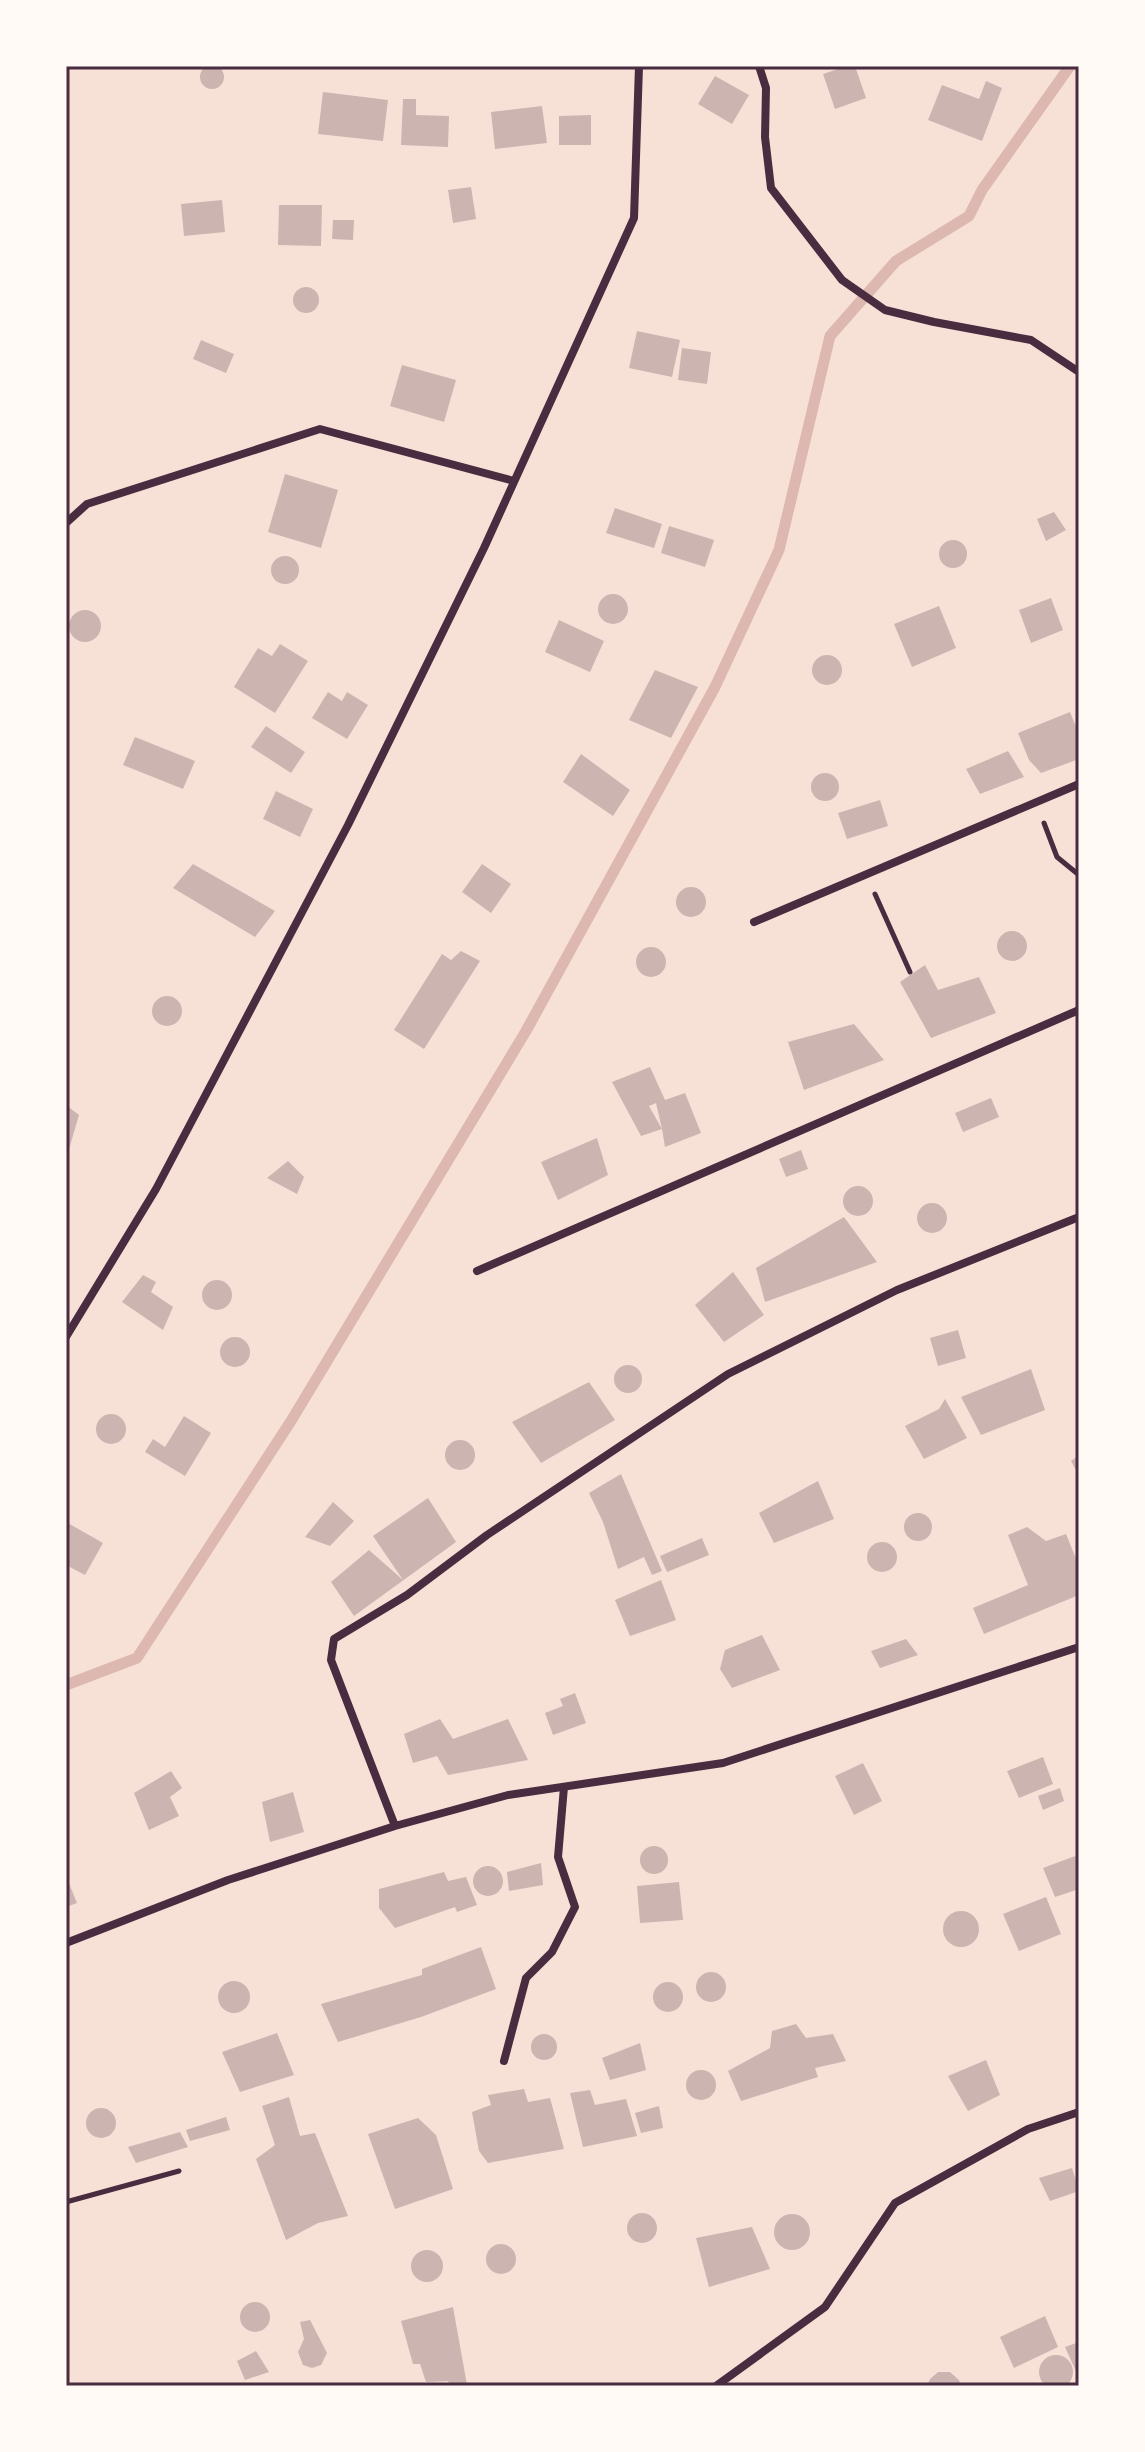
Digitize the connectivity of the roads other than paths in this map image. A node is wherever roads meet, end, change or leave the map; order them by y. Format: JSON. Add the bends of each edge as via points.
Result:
{"nodes":[{"id":1,"x":639,"y":66,"type":"edge"},
{"id":2,"x":759,"y":66,"type":"edge"},
{"id":3,"x":1079,"y":372,"type":"edge"},
{"id":4,"x":514,"y":481,"type":"junction"},
{"id":5,"x":66,"y":523,"type":"edge"},
{"id":6,"x":1079,"y":784,"type":"edge"},
{"id":7,"x":754,"y":922,"type":"dead end"},
{"id":8,"x":1079,"y":1010,"type":"edge"},
{"id":9,"x":1079,"y":1217,"type":"edge"},
{"id":10,"x":477,"y":1271,"type":"dead end"},
{"id":11,"x":66,"y":1337,"type":"edge"},
{"id":12,"x":1079,"y":1647,"type":"edge"},
{"id":13,"x":564,"y":1787,"type":"junction"},
{"id":14,"x":395,"y":1826,"type":"junction"},
{"id":15,"x":66,"y":1943,"type":"edge"},
{"id":16,"x":504,"y":2061,"type":"dead end"},
{"id":17,"x":1079,"y":2112,"type":"edge"},
{"id":18,"x":716,"y":2386,"type":"edge"}],
"edges":[{"from":1,"to":4,"type":"street","via":[[634,218]]},
{"from":2,"to":3,"type":"street","via":[[766,88],[771,188],[845,281],[885,310],[1031,340]]},
{"from":4,"to":5,"type":"street","via":[[320,429],[87,504]]},
{"from":4,"to":11,"type":"street","via":[[348,825],[156,1189]]},
{"from":6,"to":7,"type":"street"},
{"from":8,"to":10,"type":"street"},
{"from":9,"to":14,"type":"street","via":[[897,1290],[728,1374],[487,1535],[407,1595],[334,1639],[331,1660]]},
{"from":12,"to":13,"type":"street","via":[[723,1763]]},
{"from":13,"to":14,"type":"street","via":[[508,1795]]},
{"from":13,"to":16,"type":"street","via":[[558,1857],[575,1907],[552,1952],[526,1978]]},
{"from":14,"to":15,"type":"street","via":[[228,1880]]},
{"from":17,"to":18,"type":"street","via":[[1028,2129],[895,2203],[825,2307]]}]}
